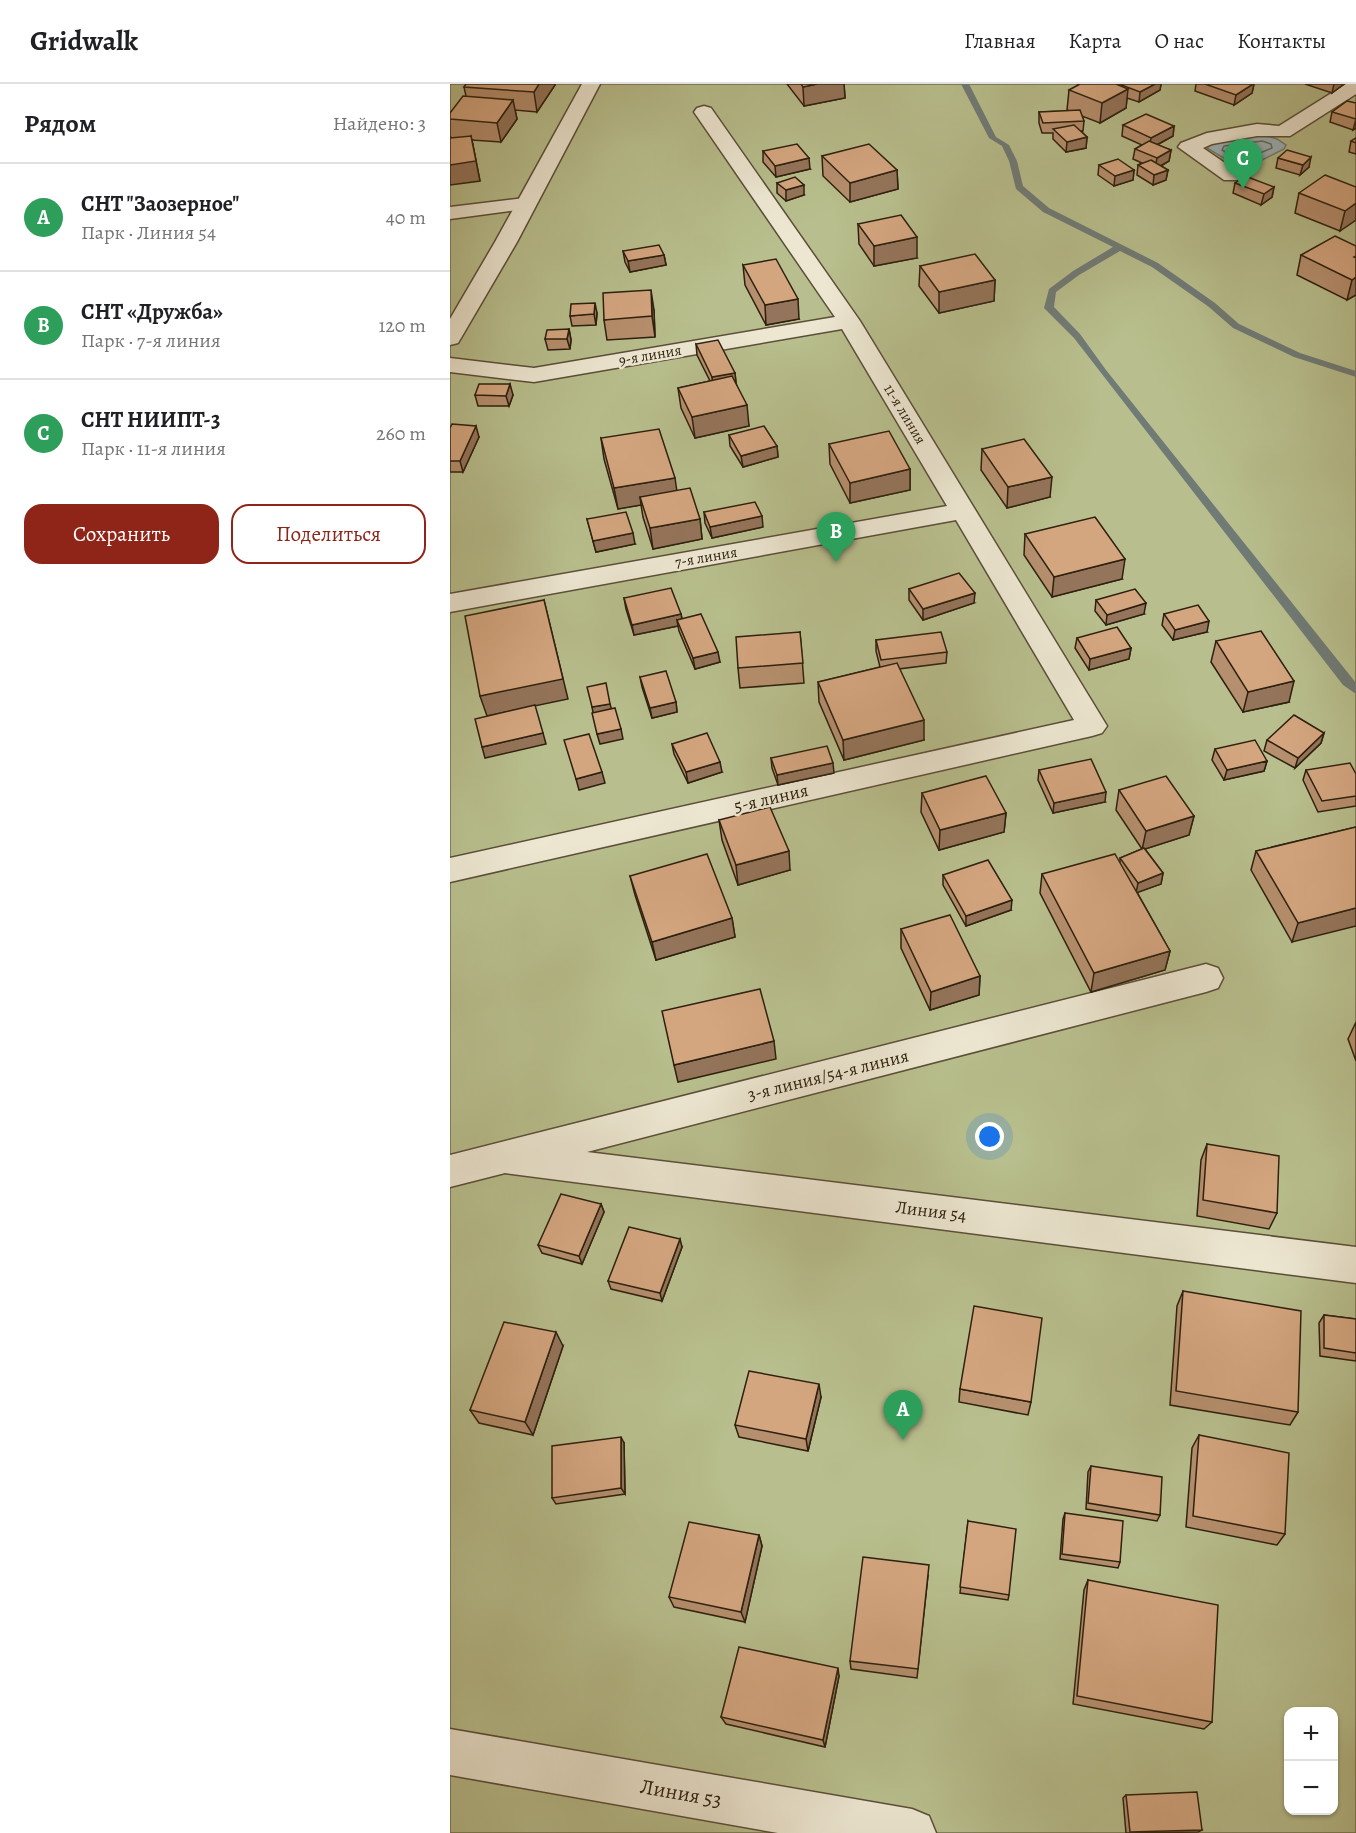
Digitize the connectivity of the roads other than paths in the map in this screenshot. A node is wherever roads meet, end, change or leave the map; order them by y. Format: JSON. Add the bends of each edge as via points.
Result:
{"nodes":[{"id":1,"x":591,"y":84,"type":"edge"},
{"id":2,"x":1356,"y":86,"type":"edge"},
{"id":3,"x":704,"y":112,"type":"dead end"},
{"id":4,"x":1231,"y":176,"type":"dead end"},
{"id":5,"x":525,"y":204,"type":"junction"},
{"id":6,"x":450,"y":213,"type":"edge"},
{"id":7,"x":849,"y":321,"type":"junction"},
{"id":8,"x":450,"y":338,"type":"edge"},
{"id":9,"x":450,"y":365,"type":"edge"},
{"id":10,"x":963,"y":511,"type":"junction"},
{"id":11,"x":450,"y":603,"type":"edge"},
{"id":12,"x":1092,"y":726,"type":"joint"},
{"id":13,"x":450,"y":870,"type":"edge"},
{"id":14,"x":1206,"y":978,"type":"dead end"},
{"id":15,"x":507,"y":1158,"type":"junction"},
{"id":16,"x":450,"y":1171,"type":"edge"},
{"id":17,"x":1356,"y":1265,"type":"edge"},
{"id":18,"x":450,"y":1752,"type":"edge"},
{"id":19,"x":912,"y":1833,"type":"edge"}],
"edges":[{"from":1,"to":5,"type":"street"},
{"from":2,"to":4,"type":"street","via":[[1283,132],[1257,130],[1207,139],[1188,147]]},
{"from":3,"to":7,"type":"street","name":"11-я линия"},
{"from":5,"to":6,"type":"street"},
{"from":5,"to":8,"type":"street"},
{"from":7,"to":9,"type":"street","name":"9-я линия","via":[[534,375]]},
{"from":7,"to":10,"type":"street","name":"11-я линия"},
{"from":10,"to":11,"type":"street","name":"7-я линия"},
{"from":10,"to":12,"type":"street","name":"11-я линия"},
{"from":12,"to":13,"type":"street","name":"5-я линия"},
{"from":14,"to":15,"type":"street","name":"3-я линия/54-я линия"},
{"from":15,"to":16,"type":"street","name":"3-я линия/54-я линия"},
{"from":15,"to":17,"type":"street","name":"Линия 54"},
{"from":18,"to":19,"type":"street","name":"Линия 53"}]}
